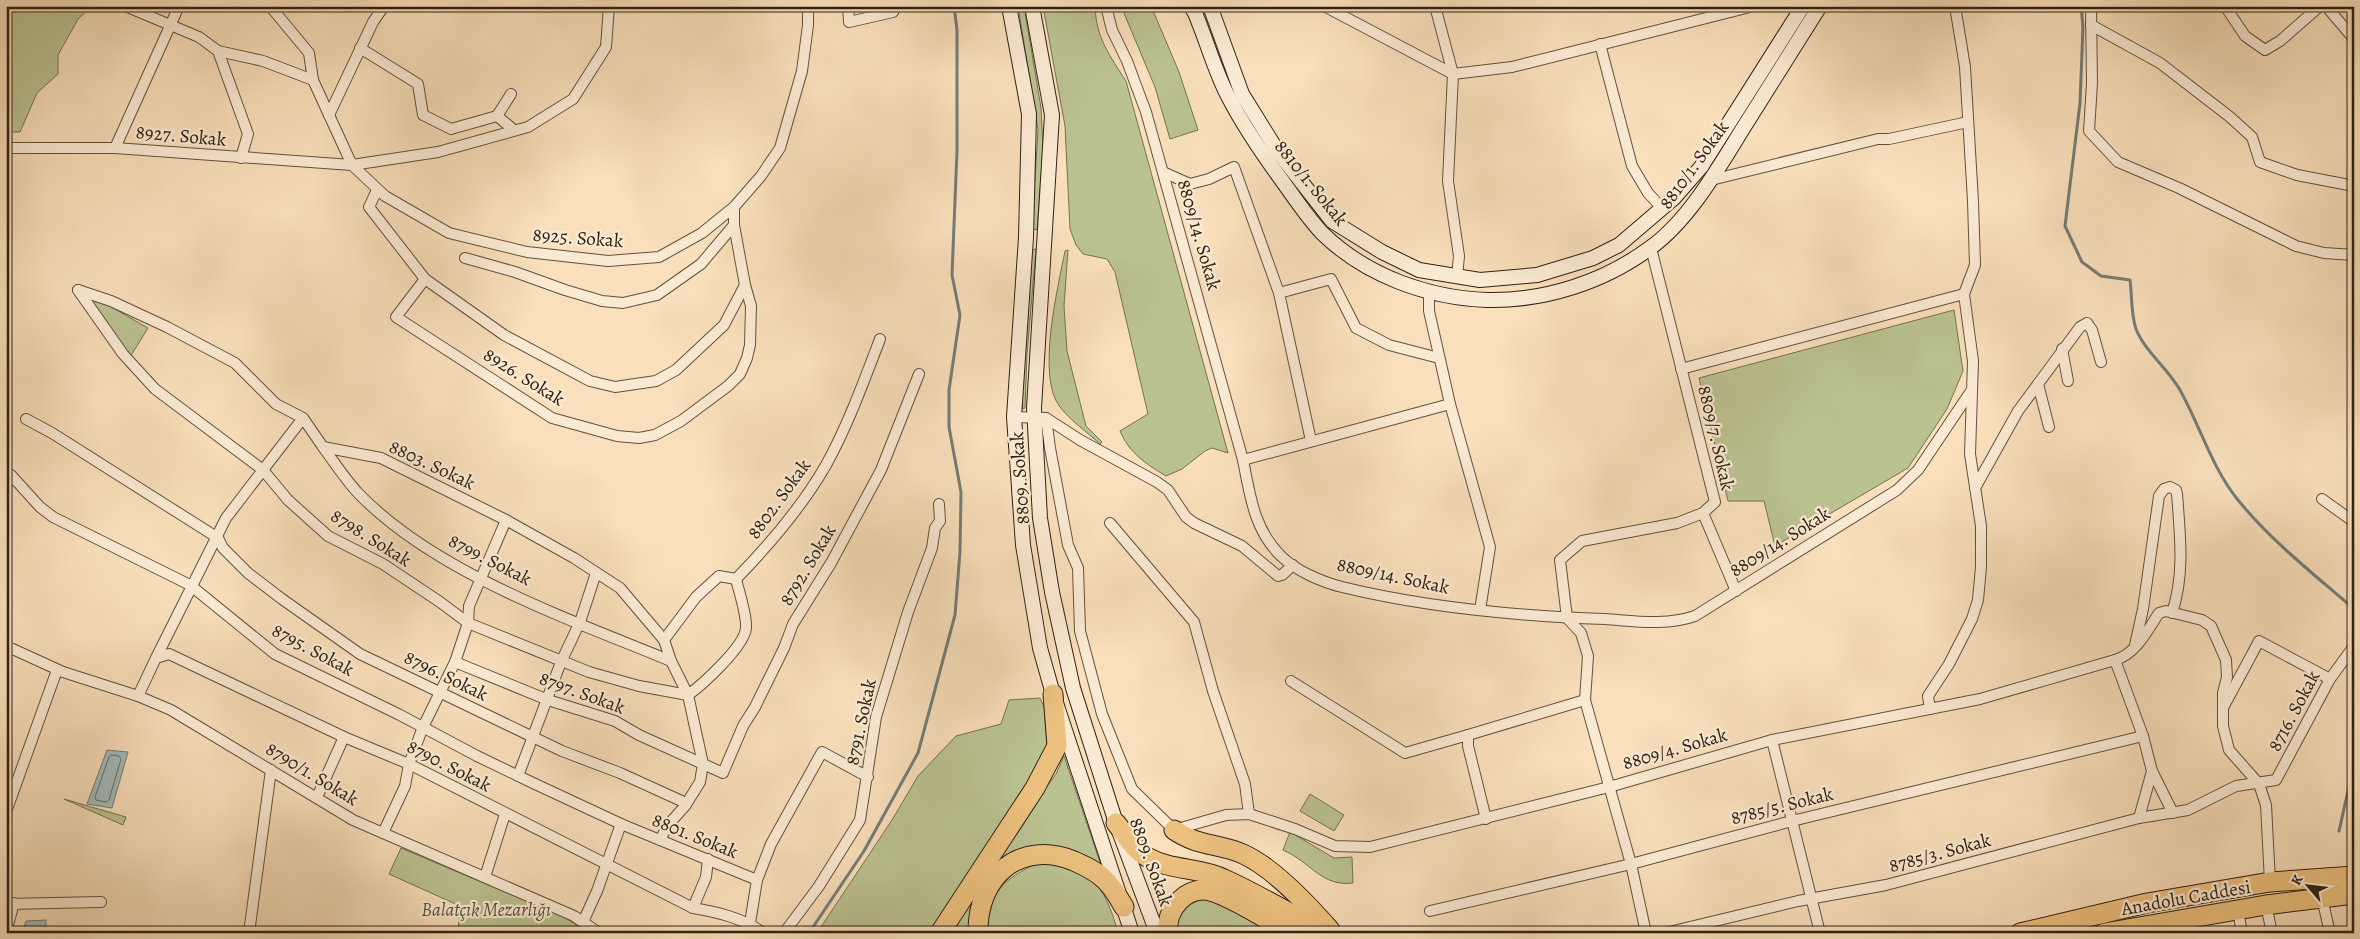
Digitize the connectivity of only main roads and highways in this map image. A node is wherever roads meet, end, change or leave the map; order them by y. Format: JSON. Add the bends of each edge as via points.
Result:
{"nodes":[{"id":1,"x":1053,"y":694,"type":"road end"},
{"id":2,"x":1116,"y":823,"type":"road end"},
{"id":3,"x":1174,"y":830,"type":"road end"},
{"id":4,"x":2354,"y":876,"type":"edge"},
{"id":5,"x":2354,"y":894,"type":"edge"},
{"id":6,"x":1124,"y":907,"type":"road end"},
{"id":7,"x":940,"y":933,"type":"edge"},
{"id":8,"x":978,"y":933,"type":"edge"},
{"id":9,"x":1168,"y":933,"type":"edge"},
{"id":10,"x":1290,"y":933,"type":"edge"},
{"id":11,"x":1326,"y":933,"type":"edge"},
{"id":12,"x":1333,"y":933,"type":"edge"},
{"id":13,"x":2020,"y":933,"type":"edge"},
{"id":14,"x":2104,"y":933,"type":"edge"}],
"edges":[{"from":1,"to":7,"type":"highway","via":[[1058,746],[1036,788]]},
{"from":2,"to":11,"type":"highway","via":[[1147,857],[1172,867],[1200,870],[1223,878]]},
{"from":3,"to":12,"type":"highway","via":[[1187,838],[1244,854],[1308,905]]},
{"from":4,"to":13,"type":"highway","name":"Anadolu Caddesi","via":[[2270,882],[2147,902]]},
{"from":5,"to":14,"type":"highway","name":"Anadolu Caddesi","via":[[2266,905]]},
{"from":6,"to":8,"type":"highway","via":[[1104,878],[1092,869],[1058,854],[1043,853],[1015,860],[994,878],[981,905]]},
{"from":9,"to":10,"type":"highway","via":[[1167,920],[1175,906],[1193,891],[1204,890],[1225,897]]}]}
